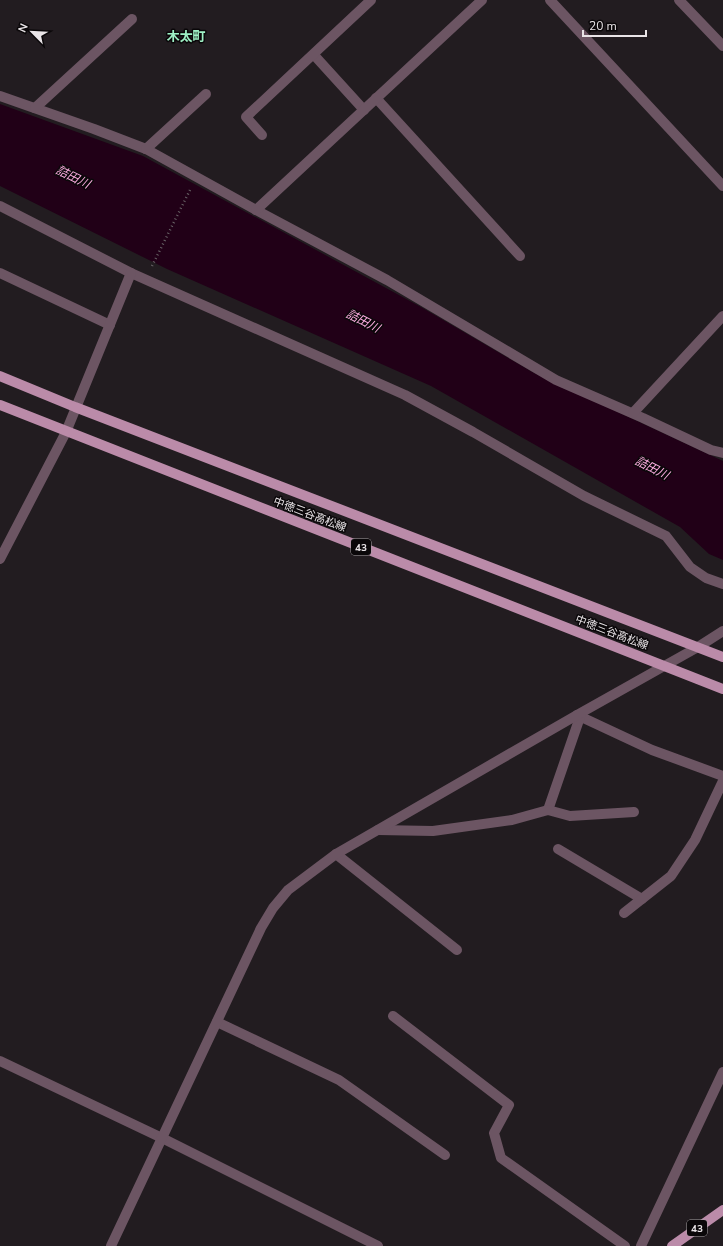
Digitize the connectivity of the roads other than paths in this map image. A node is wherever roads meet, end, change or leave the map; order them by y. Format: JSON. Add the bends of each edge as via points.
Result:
{"nodes":[{"id":1,"x":371,"y":0,"type":"edge"},
{"id":2,"x":482,"y":0,"type":"edge"},
{"id":3,"x":550,"y":0,"type":"edge"},
{"id":4,"x":679,"y":0,"type":"edge"},
{"id":5,"x":132,"y":20,"type":"dead end"},
{"id":6,"x":723,"y":46,"type":"edge"},
{"id":7,"x":314,"y":54,"type":"junction"},
{"id":8,"x":206,"y":94,"type":"dead end"},
{"id":9,"x":0,"y":96,"type":"edge"},
{"id":10,"x":376,"y":98,"type":"junction"},
{"id":11,"x":35,"y":108,"type":"junction"},
{"id":12,"x":364,"y":110,"type":"junction"},
{"id":13,"x":262,"y":135,"type":"dead end"},
{"id":14,"x":146,"y":149,"type":"junction"},
{"id":15,"x":723,"y":186,"type":"edge"},
{"id":16,"x":0,"y":206,"type":"edge"},
{"id":17,"x":256,"y":210,"type":"junction"},
{"id":18,"x":520,"y":256,"type":"dead end"},
{"id":19,"x":0,"y":273,"type":"edge"},
{"id":20,"x":131,"y":273,"type":"junction"},
{"id":21,"x":723,"y":316,"type":"edge"},
{"id":22,"x":110,"y":325,"type":"junction"},
{"id":23,"x":0,"y":376,"type":"edge"},
{"id":24,"x":0,"y":405,"type":"edge"},
{"id":25,"x":75,"y":407,"type":"junction"},
{"id":26,"x":633,"y":413,"type":"junction"},
{"id":27,"x":66,"y":432,"type":"junction"},
{"id":28,"x":723,"y":453,"type":"edge"},
{"id":29,"x":0,"y":559,"type":"edge"},
{"id":30,"x":723,"y":584,"type":"edge"},
{"id":31,"x":723,"y":631,"type":"edge"},
{"id":32,"x":698,"y":647,"type":"junction"},
{"id":33,"x":723,"y":657,"type":"edge"},
{"id":34,"x":666,"y":666,"type":"junction"},
{"id":35,"x":723,"y":689,"type":"edge"},
{"id":36,"x":579,"y":716,"type":"junction"},
{"id":37,"x":723,"y":776,"type":"edge"},
{"id":38,"x":723,"y":781,"type":"edge"},
{"id":39,"x":548,"y":810,"type":"junction"},
{"id":40,"x":634,"y":812,"type":"dead end"},
{"id":41,"x":378,"y":830,"type":"junction"},
{"id":42,"x":558,"y":849,"type":"dead end"},
{"id":43,"x":336,"y":854,"type":"junction"},
{"id":44,"x":642,"y":899,"type":"junction"},
{"id":45,"x":624,"y":913,"type":"dead end"},
{"id":46,"x":457,"y":950,"type":"dead end"},
{"id":47,"x":392,"y":1016,"type":"dead end"},
{"id":48,"x":217,"y":1022,"type":"junction"},
{"id":49,"x":0,"y":1061,"type":"edge"},
{"id":50,"x":723,"y":1072,"type":"edge"},
{"id":51,"x":162,"y":1138,"type":"junction"},
{"id":52,"x":445,"y":1155,"type":"dead end"},
{"id":53,"x":723,"y":1210,"type":"edge"},
{"id":54,"x":111,"y":1246,"type":"edge"},
{"id":55,"x":378,"y":1246,"type":"edge"},
{"id":56,"x":625,"y":1246,"type":"edge"},
{"id":57,"x":641,"y":1246,"type":"edge"},
{"id":58,"x":672,"y":1246,"type":"edge"}],
"edges":[{"from":1,"to":7,"type":"street"},
{"from":2,"to":10,"type":"street"},
{"from":3,"to":15,"type":"street"},
{"from":4,"to":6,"type":"street"},
{"from":5,"to":11,"type":"street"},
{"from":7,"to":12,"type":"street"},
{"from":7,"to":13,"type":"street","via":[[246,117]]},
{"from":8,"to":14,"type":"street"},
{"from":9,"to":11,"type":"street"},
{"from":10,"to":12,"type":"street"},
{"from":10,"to":18,"type":"street"},
{"from":11,"to":14,"type":"street"},
{"from":12,"to":17,"type":"street"},
{"from":14,"to":17,"type":"street"},
{"from":16,"to":20,"type":"street"},
{"from":17,"to":26,"type":"street","via":[[387,280],[556,380]]},
{"from":19,"to":22,"type":"street"},
{"from":20,"to":22,"type":"street"},
{"from":20,"to":30,"type":"street","via":[[405,395],[584,496],[666,536],[690,567],[706,578]]},
{"from":21,"to":26,"type":"street"},
{"from":22,"to":25,"type":"street"},
{"from":23,"to":25,"type":"main road","name":"中徳三谷高松線"},
{"from":24,"to":27,"type":"main road","name":"中徳三谷高松線","number":"43"},
{"from":25,"to":27,"type":"street"},
{"from":25,"to":32,"type":"main road","name":"中徳三谷高松線"},
{"from":26,"to":28,"type":"street","via":[[711,450]]},
{"from":27,"to":29,"type":"street"},
{"from":27,"to":34,"type":"main road","name":"中徳三谷高松線","number":"43"},
{"from":31,"to":32,"type":"street"},
{"from":32,"to":33,"type":"main road","name":"中徳三谷高松線"},
{"from":32,"to":34,"type":"street"},
{"from":34,"to":35,"type":"main road","name":"中徳三谷高松線","number":"43"},
{"from":34,"to":36,"type":"street"},
{"from":36,"to":37,"type":"street","via":[[652,750]]},
{"from":36,"to":39,"type":"street"},
{"from":36,"to":41,"type":"street"},
{"from":38,"to":44,"type":"street","via":[[695,840],[671,876]]},
{"from":39,"to":40,"type":"street","via":[[570,816]]},
{"from":39,"to":41,"type":"street","via":[[512,820],[433,830]]},
{"from":41,"to":43,"type":"street"},
{"from":42,"to":44,"type":"street"},
{"from":43,"to":46,"type":"street"},
{"from":43,"to":48,"type":"street","via":[[288,890],[273,908]]},
{"from":44,"to":45,"type":"street"},
{"from":47,"to":56,"type":"street","via":[[509,1105],[494,1133],[501,1158]]},
{"from":48,"to":51,"type":"street"},
{"from":48,"to":52,"type":"street","via":[[339,1080]]},
{"from":49,"to":51,"type":"street"},
{"from":50,"to":57,"type":"street"},
{"from":51,"to":54,"type":"street"},
{"from":51,"to":55,"type":"street"},
{"from":53,"to":58,"type":"main road","number":"43"}]}
